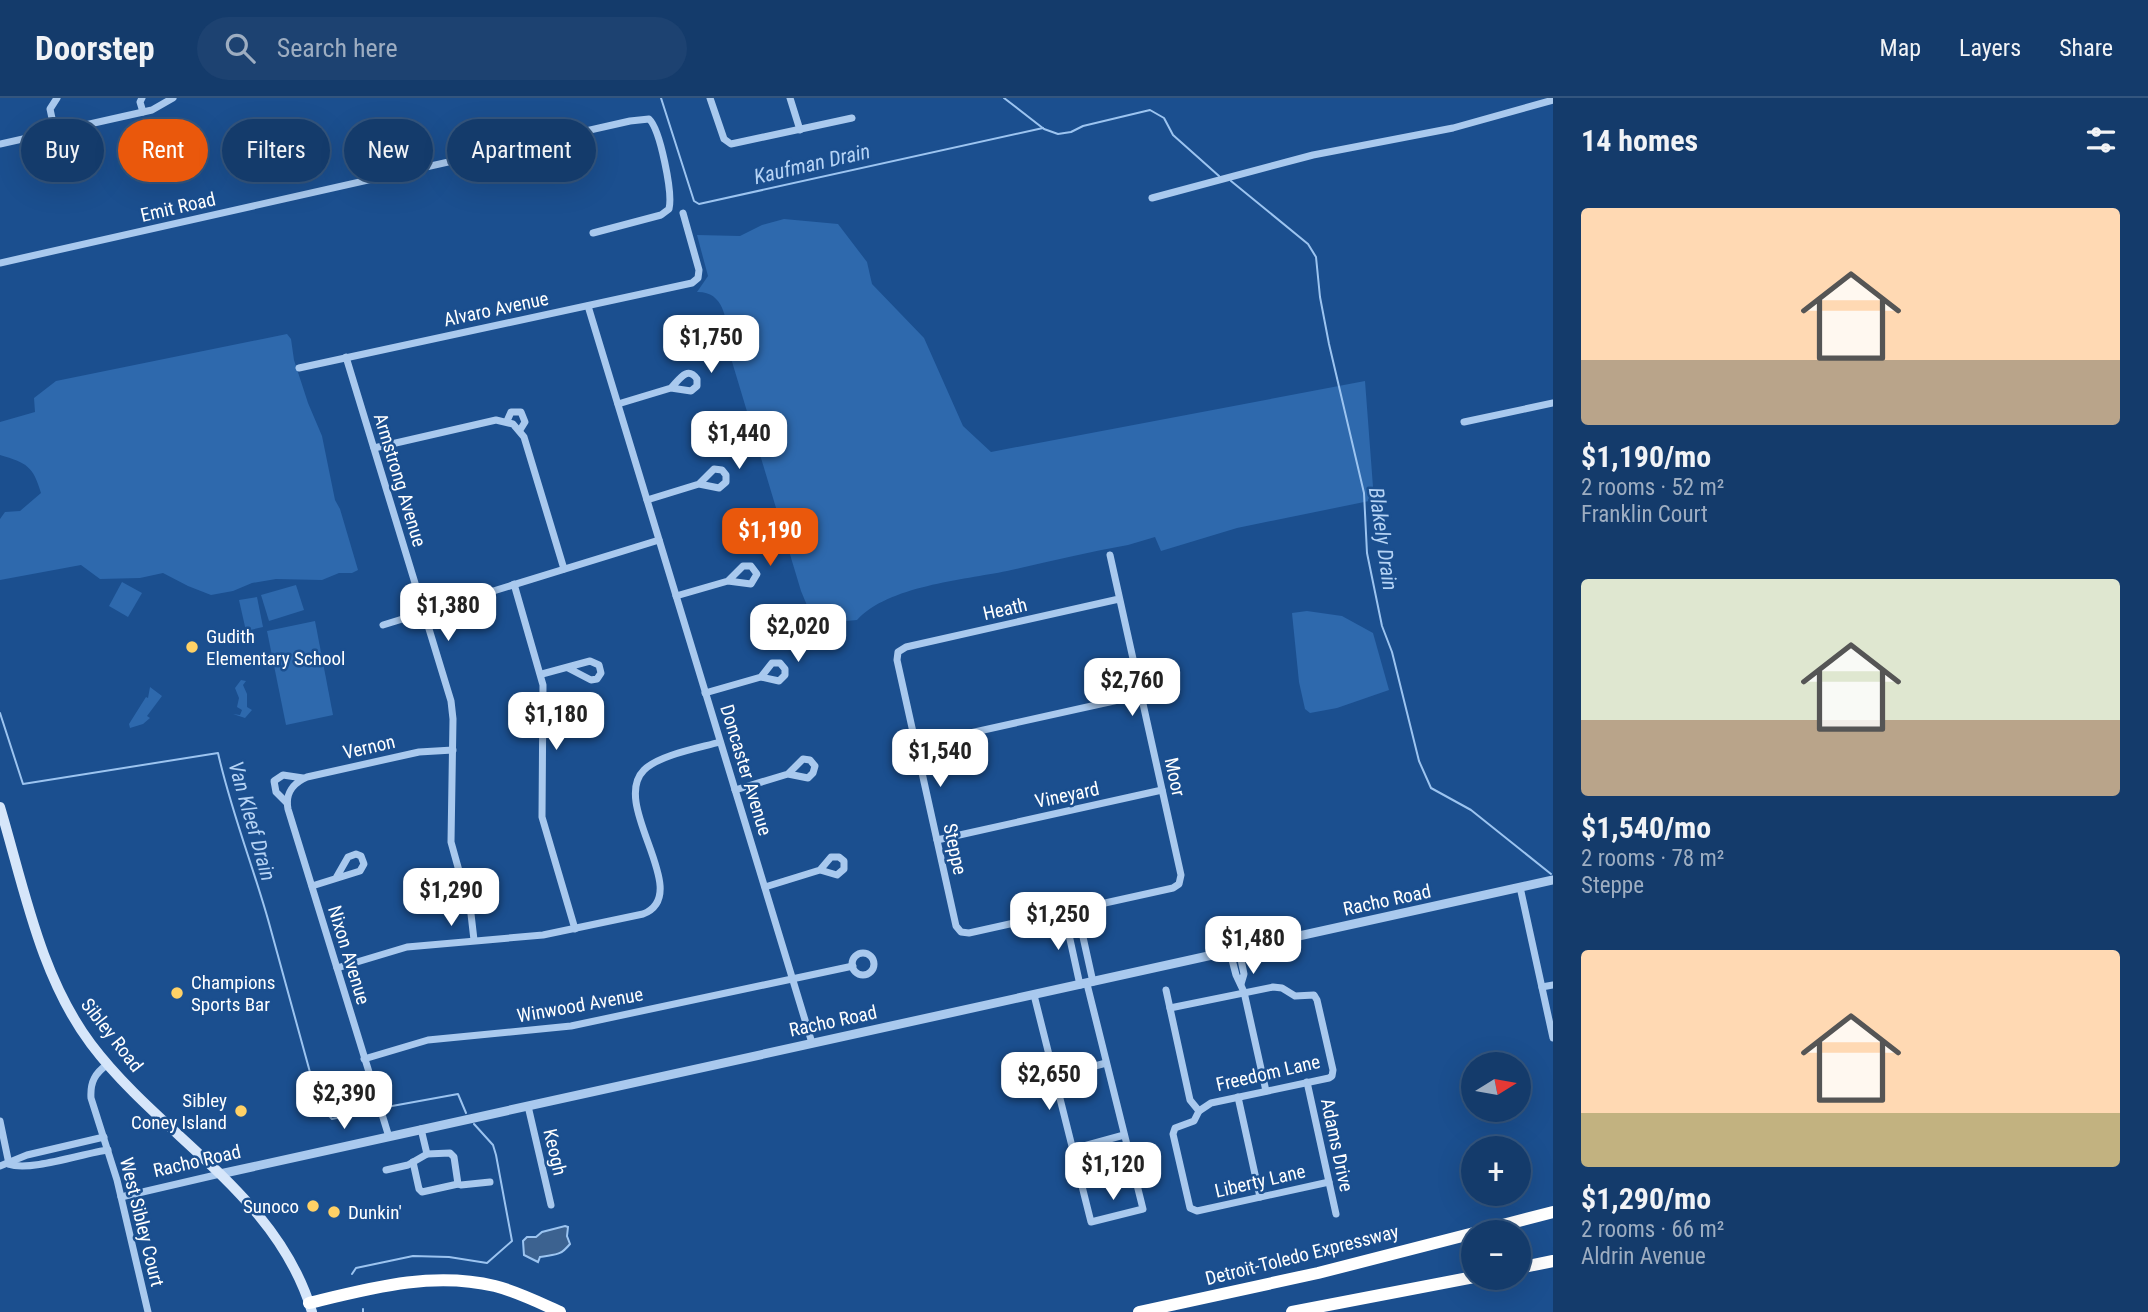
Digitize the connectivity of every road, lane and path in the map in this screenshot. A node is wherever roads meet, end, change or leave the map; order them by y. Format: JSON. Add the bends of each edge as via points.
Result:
{"nodes":[{"id":1,"x":57,"y":98,"type":"edge"},
{"id":2,"x":173,"y":98,"type":"edge"},
{"id":3,"x":710,"y":98,"type":"edge"},
{"id":4,"x":790,"y":98,"type":"edge"},
{"id":5,"x":138,"y":99,"type":"edge"},
{"id":6,"x":1553,"y":100,"type":"edge"},
{"id":7,"x":143,"y":112,"type":"junction"},
{"id":8,"x":852,"y":118,"type":"dead end"},
{"id":9,"x":52,"y":119,"type":"edge"},
{"id":10,"x":104,"y":121,"type":"edge"},
{"id":11,"x":800,"y":130,"type":"junction"},
{"id":12,"x":21,"y":139,"type":"edge"},
{"id":13,"x":0,"y":144,"type":"edge"},
{"id":14,"x":1152,"y":198,"type":"dead end"},
{"id":15,"x":683,"y":213,"type":"dead end"},
{"id":16,"x":593,"y":233,"type":"dead end"},
{"id":17,"x":0,"y":263,"type":"edge"},
{"id":18,"x":588,"y":306,"type":"junction"},
{"id":19,"x":346,"y":357,"type":"junction"},
{"id":20,"x":299,"y":368,"type":"dead end"},
{"id":21,"x":670,"y":388,"type":"dead end"},
{"id":22,"x":1553,"y":402,"type":"edge"},
{"id":23,"x":618,"y":404,"type":"junction"},
{"id":24,"x":507,"y":421,"type":"junction"},
{"id":25,"x":1464,"y":422,"type":"dead end"},
{"id":26,"x":520,"y":430,"type":"junction"},
{"id":27,"x":374,"y":448,"type":"junction"},
{"id":28,"x":699,"y":484,"type":"dead end"},
{"id":29,"x":647,"y":500,"type":"junction"},
{"id":30,"x":659,"y":540,"type":"junction"},
{"id":31,"x":1110,"y":555,"type":"dead end"},
{"id":32,"x":564,"y":569,"type":"junction"},
{"id":33,"x":728,"y":581,"type":"dead end"},
{"id":34,"x":514,"y":584,"type":"junction"},
{"id":35,"x":676,"y":596,"type":"junction"},
{"id":36,"x":1119,"y":599,"type":"junction"},
{"id":37,"x":420,"y":612,"type":"junction"},
{"id":38,"x":383,"y":625,"type":"dead end"},
{"id":39,"x":898,"y":652,"type":"joint"},
{"id":40,"x":568,"y":668,"type":"dead end"},
{"id":41,"x":542,"y":674,"type":"junction"},
{"id":42,"x":761,"y":677,"type":"dead end"},
{"id":43,"x":705,"y":694,"type":"junction"},
{"id":44,"x":1141,"y":695,"type":"junction"},
{"id":45,"x":720,"y":741,"type":"junction"},
{"id":46,"x":916,"y":745,"type":"junction"},
{"id":47,"x":453,"y":750,"type":"junction"},
{"id":48,"x":788,"y":774,"type":"dead end"},
{"id":49,"x":304,"y":779,"type":"junction"},
{"id":50,"x":735,"y":790,"type":"junction"},
{"id":51,"x":1162,"y":790,"type":"junction"},
{"id":52,"x":287,"y":803,"type":"junction"},
{"id":53,"x":0,"y":807,"type":"edge"},
{"id":54,"x":937,"y":840,"type":"junction"},
{"id":55,"x":821,"y":870,"type":"dead end"},
{"id":56,"x":336,"y":878,"type":"dead end"},
{"id":57,"x":1553,"y":880,"type":"edge"},
{"id":58,"x":312,"y":886,"type":"junction"},
{"id":59,"x":765,"y":887,"type":"junction"},
{"id":60,"x":1520,"y":887,"type":"junction"},
{"id":61,"x":1077,"y":910,"type":"junction"},
{"id":62,"x":1064,"y":912,"type":"junction"},
{"id":63,"x":575,"y":929,"type":"junction"},
{"id":64,"x":474,"y":940,"type":"junction"},
{"id":65,"x":1235,"y":951,"type":"junction"},
{"id":66,"x":853,"y":966,"type":"dead end"},
{"id":67,"x":337,"y":968,"type":"junction"},
{"id":68,"x":792,"y":978,"type":"junction"},
{"id":69,"x":1087,"y":984,"type":"junction"},
{"id":70,"x":1553,"y":985,"type":"edge"},
{"id":71,"x":1542,"y":987,"type":"junction"},
{"id":72,"x":1243,"y":988,"type":"junction"},
{"id":73,"x":1166,"y":990,"type":"dead end"},
{"id":74,"x":1034,"y":995,"type":"junction"},
{"id":75,"x":1170,"y":1008,"type":"junction"},
{"id":76,"x":1553,"y":1038,"type":"edge"},
{"id":77,"x":812,"y":1043,"type":"junction"},
{"id":78,"x":369,"y":1057,"type":"junction"},
{"id":79,"x":1106,"y":1063,"type":"junction"},
{"id":80,"x":108,"y":1064,"type":"junction"},
{"id":81,"x":1055,"y":1077,"type":"junction"},
{"id":82,"x":1307,"y":1082,"type":"junction"},
{"id":83,"x":1266,"y":1091,"type":"junction"},
{"id":84,"x":1238,"y":1097,"type":"junction"},
{"id":85,"x":528,"y":1106,"type":"junction"},
{"id":86,"x":1199,"y":1111,"type":"junction"},
{"id":87,"x":0,"y":1121,"type":"edge"},
{"id":88,"x":421,"y":1129,"type":"junction"},
{"id":89,"x":1124,"y":1135,"type":"junction"},
{"id":90,"x":104,"y":1137,"type":"junction"},
{"id":91,"x":389,"y":1137,"type":"junction"},
{"id":92,"x":1073,"y":1149,"type":"junction"},
{"id":93,"x":108,"y":1150,"type":"junction"},
{"id":94,"x":427,"y":1154,"type":"junction"},
{"id":95,"x":413,"y":1162,"type":"junction"},
{"id":96,"x":4,"y":1165,"type":"edge"},
{"id":97,"x":386,"y":1170,"type":"dead end"},
{"id":98,"x":220,"y":1174,"type":"junction"},
{"id":99,"x":490,"y":1182,"type":"dead end"},
{"id":100,"x":1329,"y":1182,"type":"junction"},
{"id":101,"x":458,"y":1184,"type":"junction"},
{"id":102,"x":121,"y":1197,"type":"junction"},
{"id":103,"x":1260,"y":1197,"type":"junction"},
{"id":104,"x":551,"y":1205,"type":"dead end"},
{"id":105,"x":1198,"y":1211,"type":"joint"},
{"id":106,"x":1553,"y":1212,"type":"edge"},
{"id":107,"x":1336,"y":1214,"type":"dead end"},
{"id":108,"x":1522,"y":1220,"type":"edge"},
{"id":109,"x":1461,"y":1236,"type":"edge"},
{"id":110,"x":1553,"y":1261,"type":"edge"},
{"id":111,"x":1531,"y":1266,"type":"edge"},
{"id":112,"x":1461,"y":1280,"type":"edge"},
{"id":113,"x":310,"y":1307,"type":"edge"},
{"id":114,"x":148,"y":1312,"type":"edge"},
{"id":115,"x":560,"y":1312,"type":"edge"},
{"id":116,"x":1139,"y":1312,"type":"edge"},
{"id":117,"x":1292,"y":1312,"type":"edge"}],
"edges":[{"from":1,"to":9,"type":"street","via":[[50,109]]},
{"from":2,"to":7,"type":"street"},
{"from":3,"to":11,"type":"street","via":[[728,143]]},
{"from":4,"to":11,"type":"street"},
{"from":5,"to":7,"type":"street"},
{"from":6,"to":14,"type":"street","via":[[1453,128],[1312,155]]},
{"from":7,"to":10,"type":"street"},
{"from":8,"to":11,"type":"street"},
{"from":12,"to":13,"type":"street"},
{"from":15,"to":18,"type":"street","name":"Alvaro Avenue","via":[[698,278]]},
{"from":16,"to":17,"type":"street","name":"Emit Road","via":[[669,209],[669,181],[649,119]]},
{"from":18,"to":19,"type":"street","name":"Alvaro Avenue"},
{"from":18,"to":23,"type":"street","name":"Doncaster Avenue"},
{"from":19,"to":20,"type":"street","name":"Alvaro Avenue"},
{"from":19,"to":27,"type":"street","name":"Armstrong Avenue"},
{"from":21,"to":23,"type":"street"},
{"from":22,"to":25,"type":"street"},
{"from":23,"to":29,"type":"street","name":"Doncaster Avenue"},
{"from":24,"to":26,"type":"street"},
{"from":24,"to":26,"type":"street","via":[[511,412],[520,411],[525,419]]},
{"from":24,"to":27,"type":"street"},
{"from":26,"to":32,"type":"street"},
{"from":27,"to":37,"type":"street","name":"Armstrong Avenue"},
{"from":28,"to":29,"type":"street"},
{"from":29,"to":30,"type":"street","name":"Doncaster Avenue"},
{"from":30,"to":32,"type":"street"},
{"from":30,"to":35,"type":"street","name":"Doncaster Avenue"},
{"from":31,"to":36,"type":"street","name":"Moor"},
{"from":32,"to":34,"type":"street"},
{"from":33,"to":35,"type":"street"},
{"from":34,"to":37,"type":"street"},
{"from":34,"to":41,"type":"street"},
{"from":35,"to":43,"type":"street","name":"Doncaster Avenue"},
{"from":36,"to":39,"type":"street","name":"Heath"},
{"from":36,"to":44,"type":"street","name":"Moor"},
{"from":37,"to":38,"type":"street"},
{"from":37,"to":47,"type":"street","name":"Armstrong Avenue","via":[[451,701]]},
{"from":39,"to":46,"type":"street","name":"Steppe"},
{"from":40,"to":41,"type":"street"},
{"from":41,"to":63,"type":"street","via":[[542,817]]},
{"from":42,"to":43,"type":"street"},
{"from":43,"to":45,"type":"street","name":"Doncaster Avenue"},
{"from":44,"to":46,"type":"street"},
{"from":44,"to":51,"type":"street","name":"Moor"},
{"from":45,"to":50,"type":"street","name":"Doncaster Avenue"},
{"from":45,"to":63,"type":"street","via":[[655,762],[636,784],[636,804],[660,882],[656,906],[643,914]]},
{"from":46,"to":54,"type":"street","name":"Steppe"},
{"from":47,"to":49,"type":"street","name":"Vernon","via":[[419,752]]},
{"from":47,"to":64,"type":"street","name":"Armstrong Avenue","via":[[451,842]]},
{"from":48,"to":50,"type":"street"},
{"from":49,"to":52,"type":"street","name":"Vernon","via":[[295,784]]},
{"from":49,"to":52,"type":"street","name":"Nixon Avenue","via":[[283,775],[275,779],[274,789]]},
{"from":50,"to":59,"type":"street","name":"Doncaster Avenue"},
{"from":51,"to":54,"type":"street","name":"Vineyard"},
{"from":51,"to":61,"type":"street","name":"Moor","via":[[1181,875],[1179,884]]},
{"from":52,"to":58,"type":"street","name":"Nixon Avenue"},
{"from":53,"to":80,"type":"main road","name":"Sibley Road","via":[[53,976],[80,1029]]},
{"from":54,"to":62,"type":"street","name":"Steppe","via":[[958,930],[969,933]]},
{"from":55,"to":59,"type":"street"},
{"from":56,"to":58,"type":"street"},
{"from":57,"to":60,"type":"street","name":"Racho Road"},
{"from":58,"to":67,"type":"street","name":"Nixon Avenue"},
{"from":59,"to":68,"type":"street","name":"Doncaster Avenue"},
{"from":60,"to":65,"type":"street","name":"Racho Road"},
{"from":60,"to":71,"type":"street"},
{"from":61,"to":62,"type":"street"},
{"from":61,"to":69,"type":"street"},
{"from":62,"to":69,"type":"street"},
{"from":63,"to":64,"type":"street"},
{"from":64,"to":67,"type":"street","via":[[407,947]]},
{"from":65,"to":69,"type":"street","name":"Racho Road"},
{"from":65,"to":72,"type":"street","via":[[1244,974]]},
{"from":66,"to":68,"type":"street","name":"Winwood Avenue"},
{"from":67,"to":78,"type":"street","name":"Nixon Avenue"},
{"from":68,"to":77,"type":"street","name":"Doncaster Avenue"},
{"from":68,"to":78,"type":"street","name":"Winwood Avenue","via":[[571,1026],[428,1040]]},
{"from":69,"to":74,"type":"street","name":"Racho Road"},
{"from":69,"to":79,"type":"street"},
{"from":70,"to":71,"type":"street"},
{"from":71,"to":76,"type":"street"},
{"from":72,"to":75,"type":"street"},
{"from":72,"to":82,"type":"street","name":"Freedom Lane","via":[[1278,987],[1295,996],[1314,995],[1332,1076]]},
{"from":72,"to":83,"type":"street"},
{"from":73,"to":75,"type":"street"},
{"from":74,"to":77,"type":"street","name":"Racho Road"},
{"from":74,"to":81,"type":"street"},
{"from":75,"to":86,"type":"street","via":[[1191,1100]]},
{"from":77,"to":85,"type":"street","name":"Racho Road"},
{"from":78,"to":91,"type":"street","name":"Nixon Avenue"},
{"from":79,"to":81,"type":"street"},
{"from":79,"to":89,"type":"street"},
{"from":80,"to":90,"type":"street","name":"West Sibley Court","via":[[97,1073],[90,1090]]},
{"from":80,"to":98,"type":"main road","name":"Sibley Road"},
{"from":81,"to":92,"type":"street"},
{"from":82,"to":83,"type":"street","name":"Freedom Lane"},
{"from":82,"to":100,"type":"street","name":"Adams Drive"},
{"from":83,"to":84,"type":"street","name":"Freedom Lane"},
{"from":84,"to":86,"type":"street","name":"Freedom Lane"},
{"from":84,"to":103,"type":"street"},
{"from":85,"to":88,"type":"street","name":"Racho Road"},
{"from":85,"to":104,"type":"street","name":"Keogh"},
{"from":86,"to":105,"type":"street","name":"Freedom Lane","via":[[1194,1121],[1175,1128],[1173,1135],[1188,1204]]},
{"from":87,"to":96,"type":"street"},
{"from":88,"to":91,"type":"street","name":"Racho Road"},
{"from":88,"to":94,"type":"street"},
{"from":89,"to":92,"type":"street"},
{"from":89,"to":92,"type":"street","via":[[1143,1209],[1091,1222]]},
{"from":90,"to":93,"type":"street","name":"West Sibley Court"},
{"from":90,"to":96,"type":"street"},
{"from":91,"to":98,"type":"street","name":"Racho Road"},
{"from":93,"to":96,"type":"street","via":[[29,1166]]},
{"from":93,"to":102,"type":"street","name":"West Sibley Court"},
{"from":94,"to":95,"type":"street"},
{"from":94,"to":101,"type":"street","via":[[453,1155]]},
{"from":95,"to":97,"type":"street"},
{"from":95,"to":101,"type":"street","via":[[422,1192]]},
{"from":98,"to":102,"type":"street","name":"Racho Road"},
{"from":98,"to":113,"type":"main road","name":"Sibley Road","via":[[268,1225]]},
{"from":99,"to":101,"type":"street"},
{"from":100,"to":103,"type":"street","name":"Liberty Lane"},
{"from":100,"to":107,"type":"street","name":"Adams Drive"},
{"from":102,"to":114,"type":"street","name":"West Sibley Court"},
{"from":103,"to":105,"type":"street","name":"Liberty Lane"},
{"from":106,"to":108,"type":"highway","name":"Detroit-Toledo Expressway"},
{"from":109,"to":116,"type":"highway","name":"Detroit-Toledo Expressway"},
{"from":110,"to":111,"type":"highway"},
{"from":112,"to":117,"type":"highway"},
{"from":113,"to":115,"type":"highway","via":[[405,1282],[449,1279],[496,1286]]}]}
